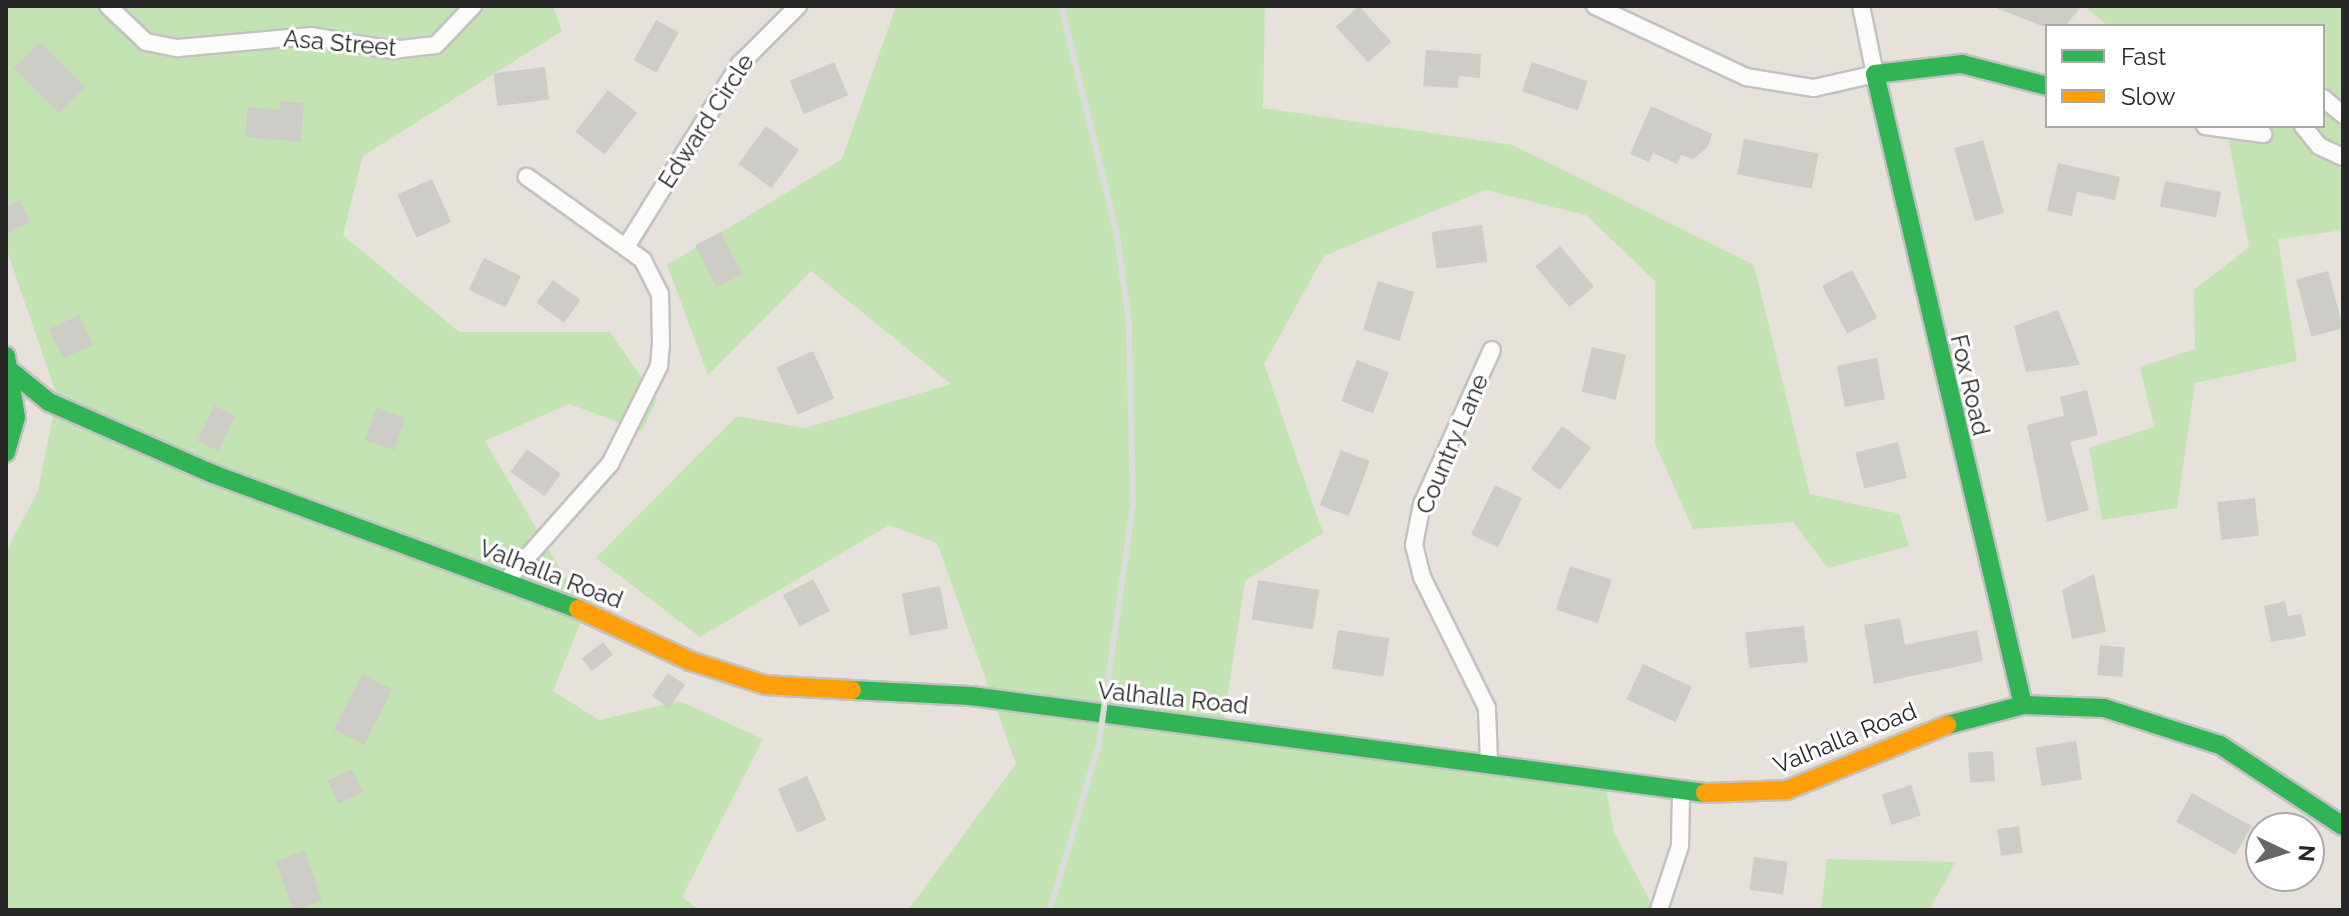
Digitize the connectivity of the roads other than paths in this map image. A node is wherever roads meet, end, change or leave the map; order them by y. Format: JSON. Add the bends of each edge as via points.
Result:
{"nodes":[{"id":1,"x":108,"y":6,"type":"edge"},
{"id":2,"x":473,"y":6,"type":"edge"},
{"id":3,"x":798,"y":6,"type":"edge"},
{"id":4,"x":1595,"y":6,"type":"edge"},
{"id":5,"x":1861,"y":6,"type":"edge"},
{"id":6,"x":1875,"y":74,"type":"junction"},
{"id":7,"x":2045,"y":85,"type":"edge"},
{"id":8,"x":2325,"y":100,"type":"edge"},
{"id":9,"x":2343,"y":115,"type":"edge"},
{"id":10,"x":2220,"y":128,"type":"edge"},
{"id":11,"x":2305,"y":128,"type":"edge"},
{"id":12,"x":2263,"y":134,"type":"dead end"},
{"id":13,"x":2343,"y":157,"type":"edge"},
{"id":14,"x":527,"y":177,"type":"dead end"},
{"id":15,"x":626,"y":247,"type":"junction"},
{"id":16,"x":1492,"y":350,"type":"dead end"},
{"id":17,"x":9,"y":364,"type":"edge"},
{"id":18,"x":6,"y":453,"type":"edge"},
{"id":19,"x":506,"y":581,"type":"junction"},
{"id":20,"x":2023,"y":705,"type":"junction"},
{"id":21,"x":1489,"y":761,"type":"junction"},
{"id":22,"x":1681,"y":792,"type":"junction"},
{"id":23,"x":2343,"y":826,"type":"edge"},
{"id":24,"x":1659,"y":910,"type":"edge"}],
"edges":[{"from":1,"to":2,"type":"street","name":"Asa Street","via":[[146,42],[178,48],[311,36],[392,50],[436,45]]},
{"from":3,"to":15,"type":"street","name":"Edward Circle","via":[[740,64]]},
{"from":4,"to":6,"type":"street","via":[[1746,77],[1814,88]]},
{"from":5,"to":6,"type":"street"},
{"from":6,"to":7,"type":"street","via":[[1962,64]]},
{"from":6,"to":20,"type":"street","name":"Fox Road"},
{"from":8,"to":9,"type":"street"},
{"from":10,"to":12,"type":"street"},
{"from":11,"to":13,"type":"street","via":[[2319,146]]},
{"from":14,"to":15,"type":"street"},
{"from":15,"to":19,"type":"street","via":[[660,294],[659,366],[610,464]]},
{"from":16,"to":21,"type":"street","name":"Country Lane","via":[[1422,504],[1414,545],[1422,577],[1487,708]]},
{"from":17,"to":18,"type":"street","via":[[16,417]]},
{"from":17,"to":19,"type":"street","name":"Valhalla Road","via":[[49,402],[140,444]]},
{"from":19,"to":21,"type":"street","name":"Valhalla Road","via":[[690,661],[765,685],[971,696]]},
{"from":20,"to":22,"type":"street","name":"Valhalla Road","via":[[1936,727],[1787,790],[1737,797]]},
{"from":20,"to":23,"type":"street","name":"Valhalla Road","via":[[2104,708],[2164,722],[2254,762]]},
{"from":21,"to":22,"type":"street","name":"Valhalla Road"},
{"from":22,"to":24,"type":"street","via":[[1680,846]]}]}
